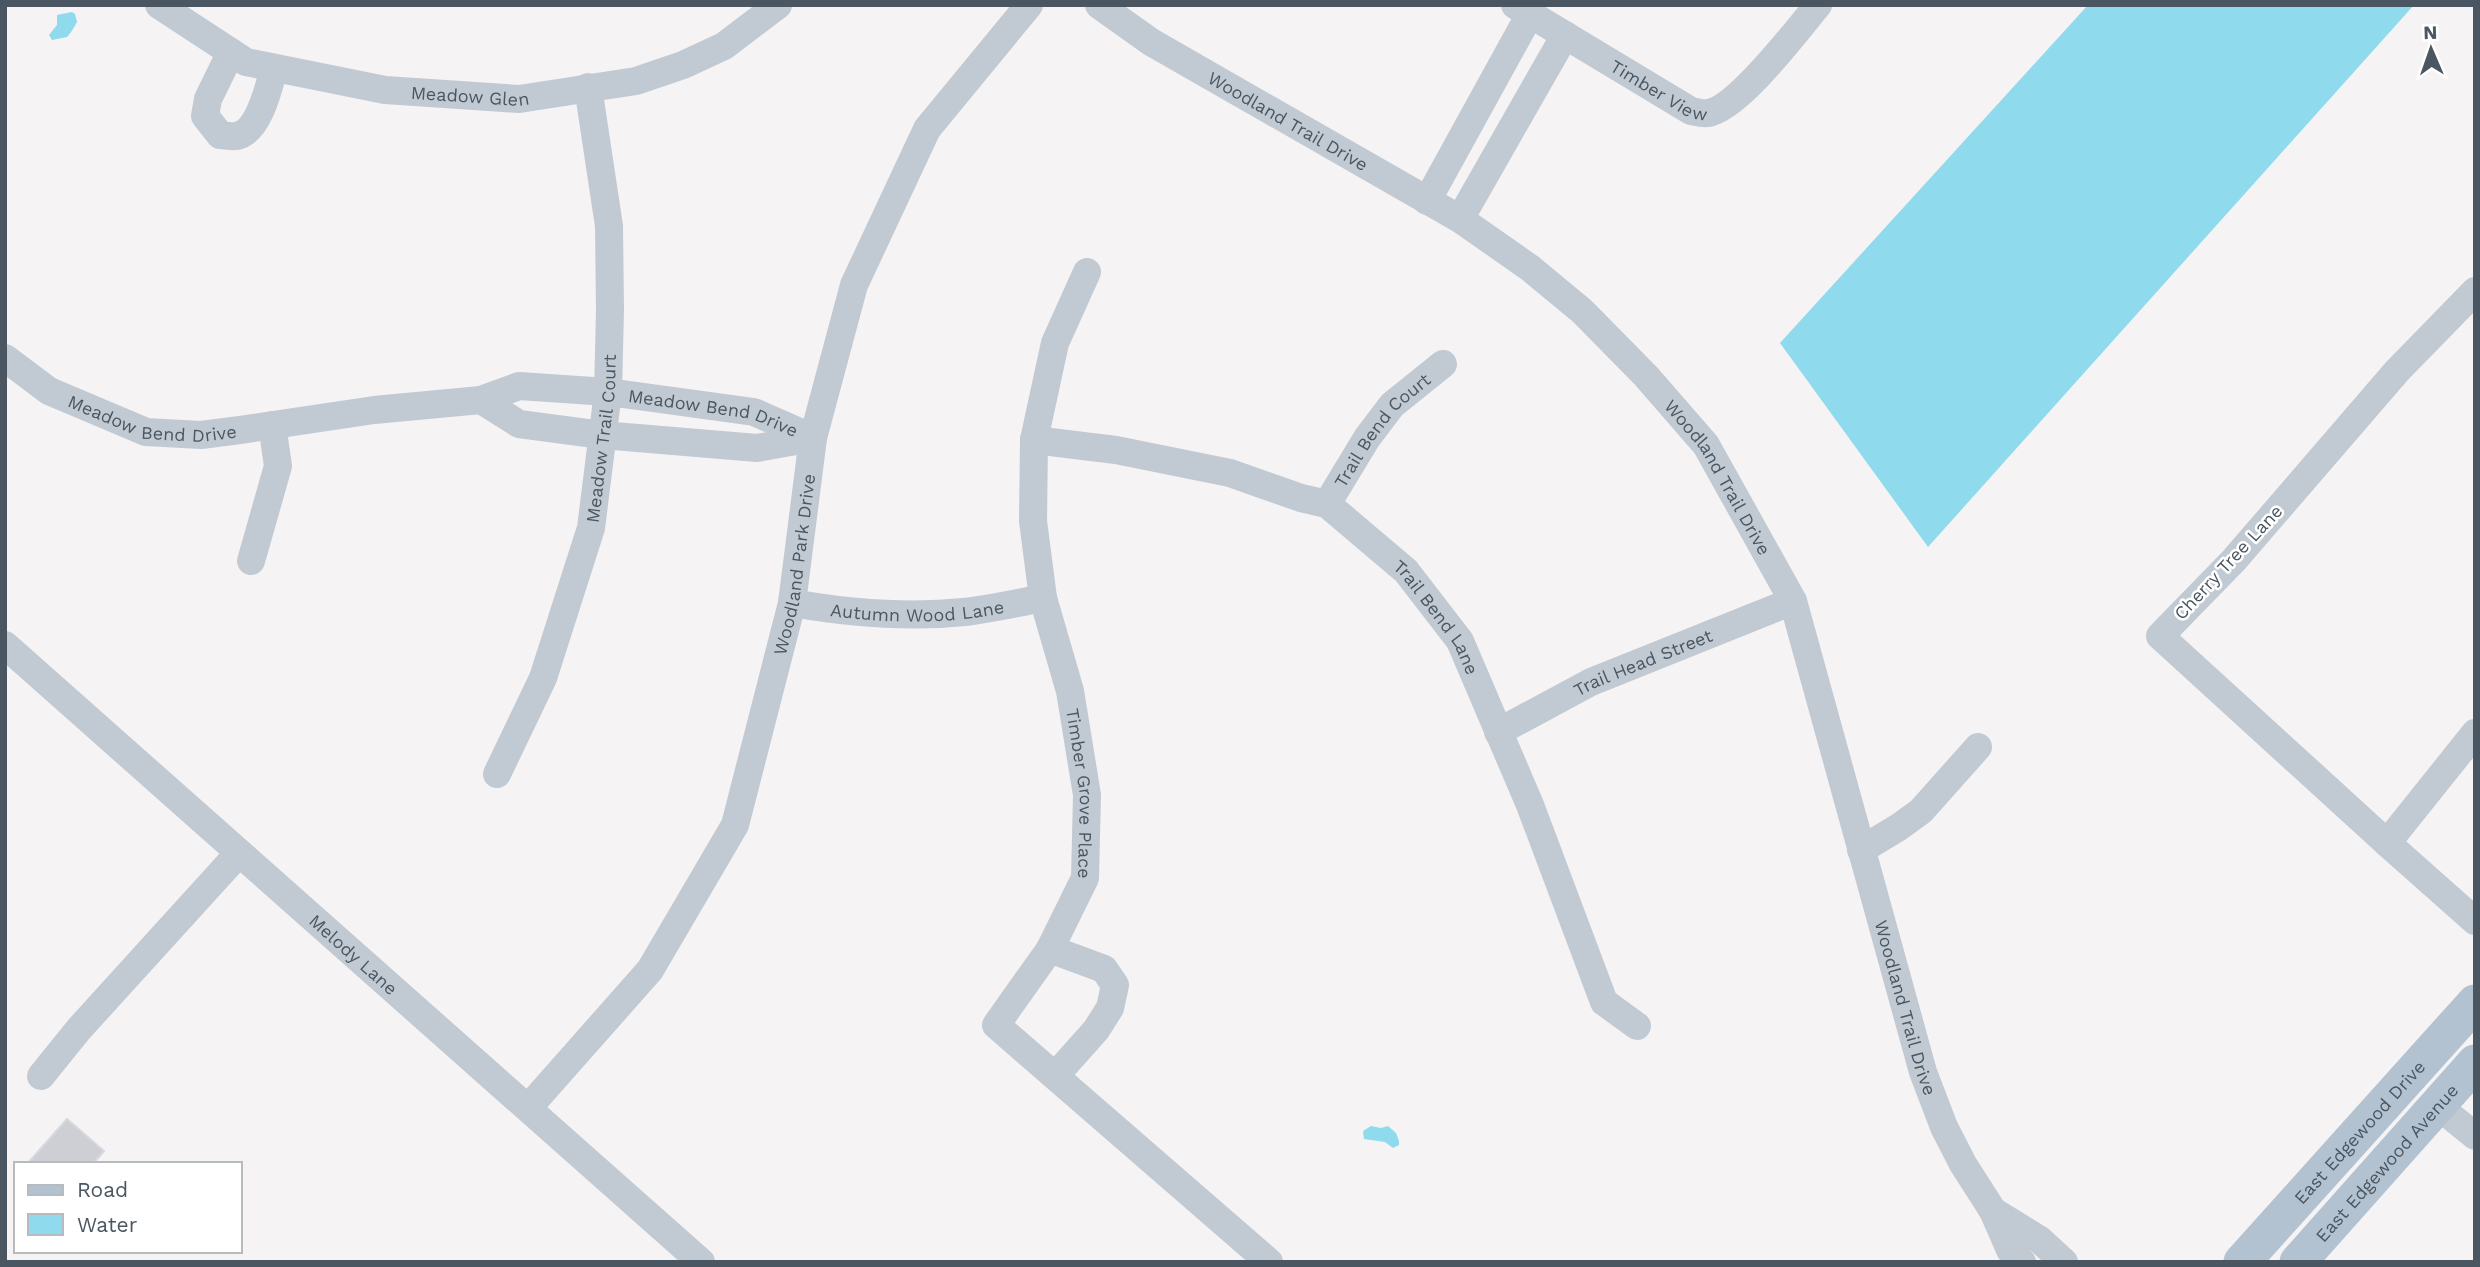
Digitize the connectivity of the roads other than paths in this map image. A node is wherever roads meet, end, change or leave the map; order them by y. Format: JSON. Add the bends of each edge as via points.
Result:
{"nodes":[{"id":1,"x":159,"y":5,"type":"edge"},
{"id":2,"x":778,"y":5,"type":"edge"},
{"id":3,"x":1029,"y":5,"type":"edge"},
{"id":4,"x":1099,"y":5,"type":"edge"},
{"id":5,"x":1818,"y":5,"type":"edge"},
{"id":6,"x":1523,"y":10,"type":"edge"},
{"id":7,"x":1565,"y":35,"type":"junction"},
{"id":8,"x":231,"y":52,"type":"junction"},
{"id":9,"x":274,"y":68,"type":"junction"},
{"id":10,"x":588,"y":87,"type":"junction"},
{"id":11,"x":1427,"y":201,"type":"junction"},
{"id":12,"x":1460,"y":219,"type":"junction"},
{"id":13,"x":1087,"y":272,"type":"dead end"},
{"id":14,"x":2475,"y":291,"type":"edge"},
{"id":15,"x":5,"y":358,"type":"edge"},
{"id":16,"x":1443,"y":364,"type":"dead end"},
{"id":17,"x":608,"y":392,"type":"junction"},
{"id":18,"x":481,"y":400,"type":"junction"},
{"id":19,"x":272,"y":425,"type":"junction"},
{"id":20,"x":602,"y":435,"type":"junction"},
{"id":21,"x":813,"y":438,"type":"junction"},
{"id":22,"x":1034,"y":440,"type":"junction"},
{"id":23,"x":1327,"y":504,"type":"junction"},
{"id":24,"x":251,"y":561,"type":"dead end"},
{"id":25,"x":1043,"y":598,"type":"junction"},
{"id":26,"x":1793,"y":601,"type":"junction"},
{"id":27,"x":792,"y":603,"type":"junction"},
{"id":28,"x":5,"y":645,"type":"edge"},
{"id":29,"x":1497,"y":732,"type":"junction"},
{"id":30,"x":2475,"y":733,"type":"edge"},
{"id":31,"x":1978,"y":747,"type":"dead end"},
{"id":32,"x":497,"y":774,"type":"dead end"},
{"id":33,"x":2387,"y":843,"type":"junction"},
{"id":34,"x":1861,"y":850,"type":"junction"},
{"id":35,"x":239,"y":853,"type":"junction"},
{"id":36,"x":2475,"y":921,"type":"edge"},
{"id":37,"x":1050,"y":949,"type":"junction"},
{"id":38,"x":2475,"y":1003,"type":"edge"},
{"id":39,"x":1637,"y":1026,"type":"dead end"},
{"id":40,"x":2475,"y":1063,"type":"edge"},
{"id":41,"x":41,"y":1076,"type":"dead end"},
{"id":42,"x":1055,"y":1076,"type":"junction"},
{"id":43,"x":2438,"y":1106,"type":"junction"},
{"id":44,"x":528,"y":1108,"type":"junction"},
{"id":45,"x":2475,"y":1136,"type":"edge"},
{"id":46,"x":1993,"y":1211,"type":"junction"},
{"id":47,"x":701,"y":1262,"type":"edge"},
{"id":48,"x":1269,"y":1262,"type":"edge"},
{"id":49,"x":2022,"y":1262,"type":"edge"},
{"id":50,"x":2064,"y":1262,"type":"edge"},
{"id":51,"x":2242,"y":1262,"type":"edge"},
{"id":52,"x":2298,"y":1262,"type":"edge"}],
"edges":[{"from":1,"to":8,"type":"street","name":"Meadow Glen"},
{"from":2,"to":10,"type":"street","name":"Meadow Glen","via":[[724,46],[683,65],[636,81]]},
{"from":3,"to":21,"type":"street","name":"Woodland Park Drive","via":[[927,130],[854,285]]},
{"from":4,"to":11,"type":"street","name":"Woodland Trail Drive","via":[[1151,42]]},
{"from":5,"to":7,"type":"street","name":"Timber View","via":[[1747,87],[1709,113],[1691,111]]},
{"from":6,"to":7,"type":"street","name":"Timber View"},
{"from":6,"to":11,"type":"street"},
{"from":7,"to":12,"type":"street"},
{"from":8,"to":9,"type":"street","name":"Meadow Glen","via":[[246,62]]},
{"from":8,"to":9,"type":"street","via":[[208,99],[205,116],[220,135],[237,136],[251,128]]},
{"from":9,"to":10,"type":"street","name":"Meadow Glen","via":[[385,90],[519,99]]},
{"from":10,"to":17,"type":"street","name":"Meadow Trail Court","via":[[609,226]]},
{"from":11,"to":12,"type":"street","name":"Woodland Trail Drive"},
{"from":12,"to":26,"type":"street","name":"Woodland Trail Drive","via":[[1582,311],[1646,376],[1706,445]]},
{"from":13,"to":22,"type":"street","name":"Timber Grove Place","via":[[1055,343]]},
{"from":14,"to":33,"type":"street","name":"Cherry Tree Lane","via":[[2397,371],[2234,560],[2160,635]]},
{"from":15,"to":19,"type":"street","name":"Meadow Bend Drive","via":[[50,391],[146,432],[201,435]]},
{"from":16,"to":23,"type":"street","name":"Trail Bend Court","via":[[1392,405]]},
{"from":17,"to":18,"type":"street","name":"Meadow Bend Drive","via":[[519,386]]},
{"from":17,"to":20,"type":"street","name":"Meadow Trail Court"},
{"from":17,"to":21,"type":"street","name":"Meadow Bend Drive","via":[[754,412]]},
{"from":18,"to":19,"type":"street","name":"Meadow Bend Drive"},
{"from":18,"to":20,"type":"street","name":"Meadow Bend Drive","via":[[519,424]]},
{"from":19,"to":24,"type":"street","via":[[278,466]]},
{"from":20,"to":21,"type":"street","name":"Meadow Bend Drive","via":[[757,449]]},
{"from":20,"to":32,"type":"street","name":"Meadow Trail Court","via":[[591,528],[543,678]]},
{"from":21,"to":27,"type":"street","name":"Woodland Park Drive"},
{"from":22,"to":23,"type":"street","name":"Trail Bend Lane","via":[[1217,470]]},
{"from":22,"to":25,"type":"street","name":"Timber Grove Place","via":[[1033,522]]},
{"from":23,"to":29,"type":"street","name":"Trail Bend Lane","via":[[1406,571],[1460,641]]},
{"from":25,"to":27,"type":"street","name":"Autumn Wood Lane","via":[[964,612],[913,615]]},
{"from":25,"to":37,"type":"street","name":"Timber Grove Place","via":[[1070,691],[1087,795],[1085,878]]},
{"from":26,"to":29,"type":"street","name":"Trail Head Street","via":[[1591,682]]},
{"from":26,"to":34,"type":"street","name":"Woodland Trail Drive"},
{"from":27,"to":44,"type":"street","name":"Woodland Park Drive","via":[[735,825],[650,970]]},
{"from":28,"to":35,"type":"street","name":"Melody Lane"},
{"from":29,"to":39,"type":"street","name":"Trail Bend Lane","via":[[1530,805],[1604,1002]]},
{"from":30,"to":33,"type":"street"},
{"from":31,"to":34,"type":"street","via":[[1921,811]]},
{"from":33,"to":36,"type":"street","name":"Cherry Tree Lane"},
{"from":34,"to":46,"type":"street","name":"Woodland Trail Drive","via":[[1923,1072],[1944,1127]]},
{"from":35,"to":41,"type":"street"},
{"from":35,"to":44,"type":"street","name":"Melody Lane"},
{"from":37,"to":42,"type":"street","name":"Timber Grove Place","via":[[996,1025]]},
{"from":37,"to":42,"type":"street","via":[[1104,969],[1115,985],[1110,1008],[1096,1030]]},
{"from":38,"to":51,"type":"main road","name":"East Edgewood Drive"},
{"from":40,"to":43,"type":"main road","name":"East Edgewood Avenue"},
{"from":42,"to":48,"type":"street","name":"Timber Grove Place"},
{"from":43,"to":45,"type":"street"},
{"from":43,"to":52,"type":"main road","name":"East Edgewood Avenue"},
{"from":44,"to":47,"type":"street","name":"Melody Lane"},
{"from":46,"to":49,"type":"street","name":"Woodland Trail Drive","via":[[2010,1250]]},
{"from":46,"to":50,"type":"street","name":"Woodland Trail Drive","via":[[2040,1240]]}]}
